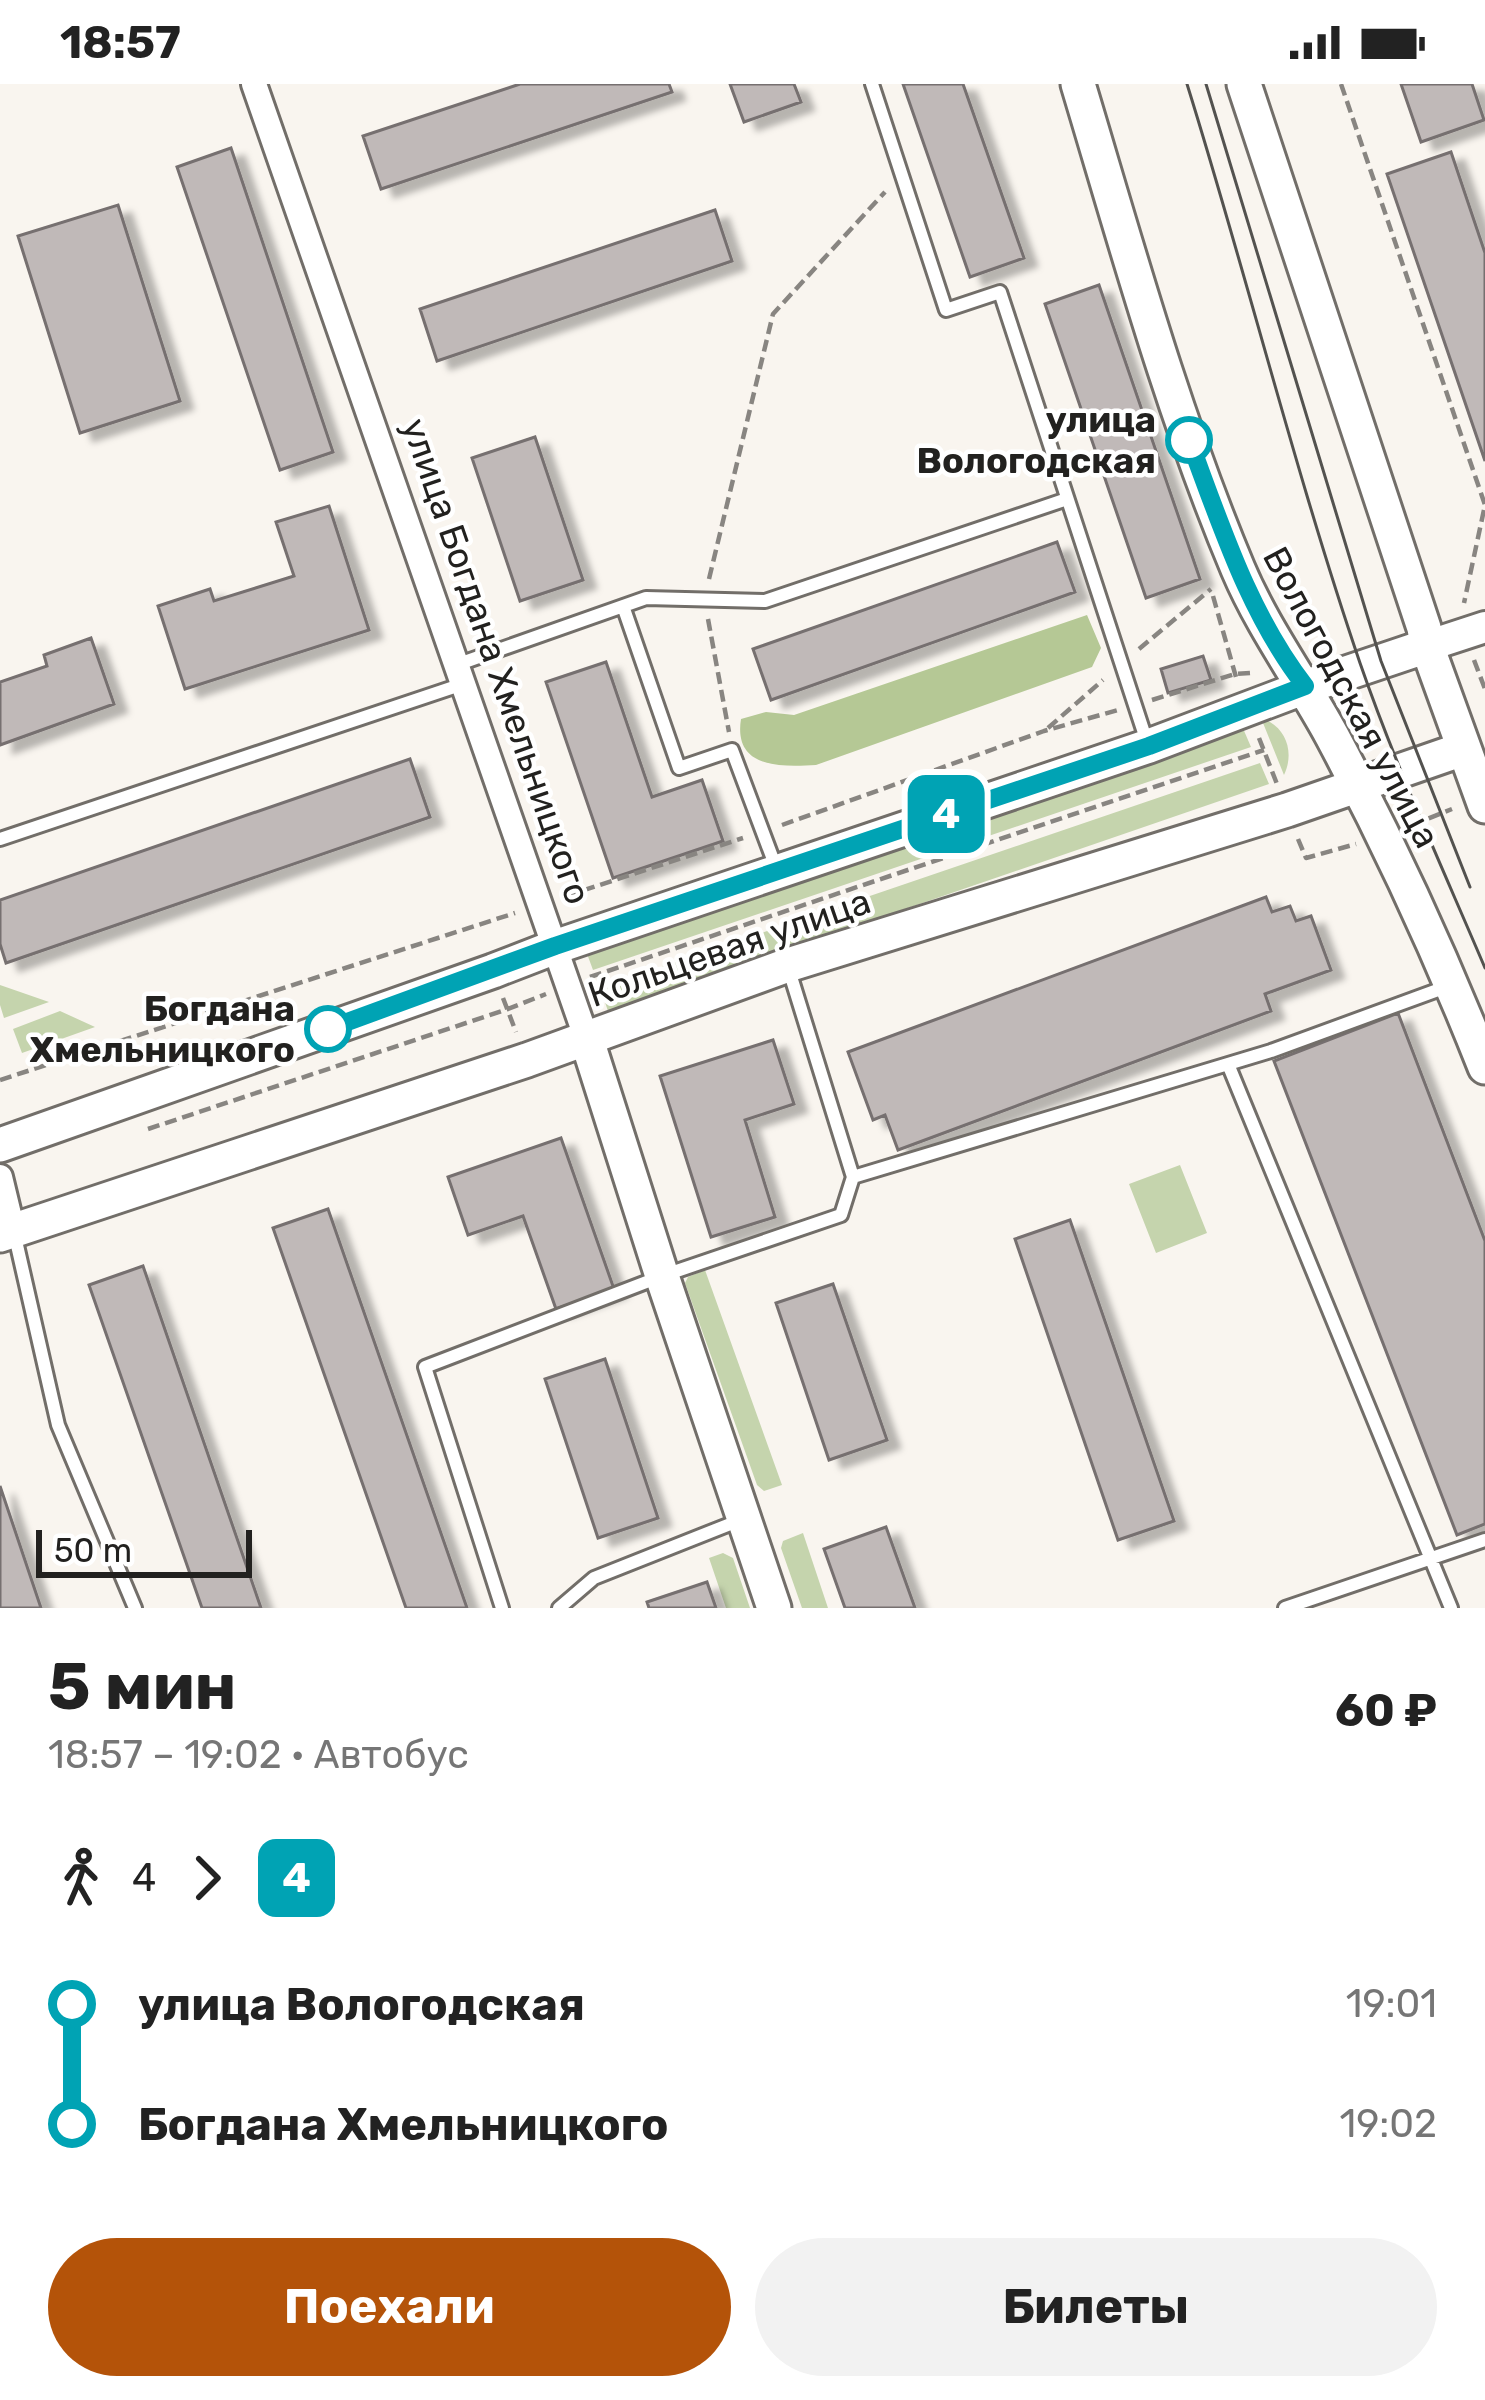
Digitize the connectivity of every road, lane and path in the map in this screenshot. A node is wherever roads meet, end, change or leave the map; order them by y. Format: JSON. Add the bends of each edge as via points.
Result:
{"nodes":[{"id":1,"x":254,"y":84,"type":"edge"},
{"id":2,"x":872,"y":84,"type":"edge"},
{"id":3,"x":1078,"y":84,"type":"edge"},
{"id":4,"x":1244,"y":84,"type":"edge"},
{"id":5,"x":1341,"y":84,"type":"edge"},
{"id":6,"x":902,"y":174,"type":"junction"},
{"id":7,"x":1067,"y":499,"type":"junction"},
{"id":8,"x":1485,"y":505,"type":"edge"},
{"id":9,"x":704,"y":599,"type":"junction"},
{"id":10,"x":622,"y":606,"type":"junction"},
{"id":11,"x":1473,"y":621,"type":"edge"},
{"id":12,"x":1427,"y":646,"type":"junction"},
{"id":13,"x":460,"y":674,"type":"junction"},
{"id":14,"x":1305,"y":686,"type":"junction"},
{"id":15,"x":1134,"y":705,"type":"junction"},
{"id":16,"x":1249,"y":710,"type":"junction"},
{"id":17,"x":1474,"y":744,"type":"edge"},
{"id":18,"x":1149,"y":746,"type":"junction"},
{"id":19,"x":732,"y":750,"type":"junction"},
{"id":20,"x":1264,"y":750,"type":"junction"},
{"id":21,"x":1358,"y":785,"type":"junction"},
{"id":22,"x":1485,"y":806,"type":"edge"},
{"id":23,"x":1287,"y":810,"type":"junction"},
{"id":24,"x":762,"y":832,"type":"junction"},
{"id":25,"x":0,"y":839,"type":"edge"},
{"id":26,"x":1306,"y":858,"type":"dead end"},
{"id":27,"x":777,"y":871,"type":"junction"},
{"id":28,"x":540,"y":904,"type":"junction"},
{"id":29,"x":476,"y":925,"type":"junction"},
{"id":30,"x":555,"y":946,"type":"junction"},
{"id":31,"x":788,"y":965,"type":"junction"},
{"id":32,"x":493,"y":971,"type":"junction"},
{"id":33,"x":568,"y":985,"type":"junction"},
{"id":34,"x":1453,"y":985,"type":"junction"},
{"id":35,"x":508,"y":1010,"type":"junction"},
{"id":36,"x":586,"y":1036,"type":"junction"},
{"id":37,"x":527,"y":1060,"type":"junction"},
{"id":38,"x":1228,"y":1064,"type":"junction"},
{"id":39,"x":1485,"y":1066,"type":"edge"},
{"id":40,"x":0,"y":1080,"type":"edge"},
{"id":41,"x":150,"y":1128,"type":"dead end"},
{"id":42,"x":0,"y":1144,"type":"edge"},
{"id":43,"x":0,"y":1177,"type":"edge"},
{"id":44,"x":854,"y":1177,"type":"junction"},
{"id":45,"x":7,"y":1233,"type":"edge"},
{"id":46,"x":662,"y":1276,"type":"junction"},
{"id":47,"x":744,"y":1519,"type":"junction"},
{"id":48,"x":1485,"y":1540,"type":"edge"},
{"id":49,"x":1432,"y":1559,"type":"junction"},
{"id":50,"x":135,"y":1608,"type":"edge"},
{"id":51,"x":502,"y":1608,"type":"edge"},
{"id":52,"x":559,"y":1608,"type":"edge"},
{"id":53,"x":773,"y":1608,"type":"edge"},
{"id":54,"x":1285,"y":1608,"type":"edge"},
{"id":55,"x":1451,"y":1608,"type":"edge"}],
"edges":[{"from":1,"to":13,"type":"street","name":"улица Богдана Хмельницкого"},
{"from":2,"to":6,"type":"lane"},
{"from":3,"to":14,"type":"main road","name":"Вологодская улица","via":[[1172,397],[1239,570]]},
{"from":4,"to":12,"type":"main road","name":"Вологодская улица"},
{"from":5,"to":8,"type":"path"},
{"from":6,"to":7,"type":"lane","via":[[946,310],[1000,292]]},
{"from":6,"to":9,"type":"path","via":[[773,314]]},
{"from":7,"to":9,"type":"lane","via":[[765,601]]},
{"from":7,"to":15,"type":"lane"},
{"from":8,"to":11,"type":"path"},
{"from":9,"to":10,"type":"lane"},
{"from":9,"to":19,"type":"path"},
{"from":10,"to":13,"type":"lane"},
{"from":10,"to":19,"type":"lane","via":[[679,768]]},
{"from":11,"to":12,"type":"street","name":"Кольцевая улица"},
{"from":12,"to":14,"type":"main road","name":"Кольцевая улица"},
{"from":12,"to":17,"type":"main road","name":"Вологодская улица"},
{"from":13,"to":25,"type":"lane"},
{"from":13,"to":28,"type":"street","name":"улица Богдана Хмельницкого"},
{"from":14,"to":16,"type":"main road","name":"Кольцевая улица"},
{"from":14,"to":21,"type":"main road","name":"Вологодская улица"},
{"from":15,"to":16,"type":"path","via":[[1234,674]]},
{"from":15,"to":18,"type":"lane"},
{"from":15,"to":24,"type":"path"},
{"from":16,"to":18,"type":"main road","name":"Кольцевая улица"},
{"from":16,"to":20,"type":"path"},
{"from":17,"to":21,"type":"main road","name":"Кольцевая улица"},
{"from":17,"to":22,"type":"main road","name":"Вологодская улица"},
{"from":18,"to":27,"type":"main road","name":"Кольцевая улица"},
{"from":19,"to":24,"type":"lane"},
{"from":20,"to":23,"type":"path"},
{"from":20,"to":33,"type":"path"},
{"from":21,"to":23,"type":"main road","name":"Кольцевая улица"},
{"from":21,"to":34,"type":"main road","name":"Вологодская улица"},
{"from":23,"to":26,"type":"path"},
{"from":23,"to":31,"type":"main road","name":"Кольцевая улица"},
{"from":24,"to":27,"type":"lane"},
{"from":24,"to":28,"type":"path"},
{"from":27,"to":30,"type":"main road","name":"Кольцевая улица"},
{"from":28,"to":29,"type":"path"},
{"from":28,"to":30,"type":"street","name":"улица Богдана Хмельницкого"},
{"from":29,"to":32,"type":"path"},
{"from":29,"to":40,"type":"path"},
{"from":30,"to":32,"type":"main road","name":"Кольцевая улица"},
{"from":30,"to":33,"type":"street","name":"улица Богдана Хмельницкого"},
{"from":31,"to":36,"type":"main road","name":"Кольцевая улица"},
{"from":31,"to":44,"type":"lane"},
{"from":32,"to":35,"type":"path"},
{"from":32,"to":42,"type":"main road","name":"Кольцевая улица"},
{"from":33,"to":35,"type":"path"},
{"from":33,"to":36,"type":"street","name":"улица Богдана Хмельницкого"},
{"from":34,"to":38,"type":"lane"},
{"from":34,"to":39,"type":"main road","name":"Вологодская улица"},
{"from":35,"to":37,"type":"path"},
{"from":35,"to":41,"type":"path"},
{"from":36,"to":37,"type":"main road","name":"Кольцевая улица"},
{"from":36,"to":46,"type":"main road","name":"улица Богдана Хмельницкого"},
{"from":37,"to":45,"type":"main road","name":"Кольцевая улица"},
{"from":38,"to":44,"type":"lane"},
{"from":38,"to":49,"type":"lane"},
{"from":43,"to":45,"type":"street"},
{"from":44,"to":46,"type":"lane","via":[[841,1215]]},
{"from":45,"to":50,"type":"lane","via":[[58,1425]]},
{"from":46,"to":47,"type":"main road","name":"улица Богдана Хмельницкого"},
{"from":46,"to":51,"type":"lane","via":[[425,1367]]},
{"from":47,"to":52,"type":"lane","via":[[594,1578]]},
{"from":47,"to":53,"type":"main road","name":"улица Богдана Хмельницкого"},
{"from":48,"to":49,"type":"lane"},
{"from":49,"to":54,"type":"lane"},
{"from":49,"to":55,"type":"lane"}]}
